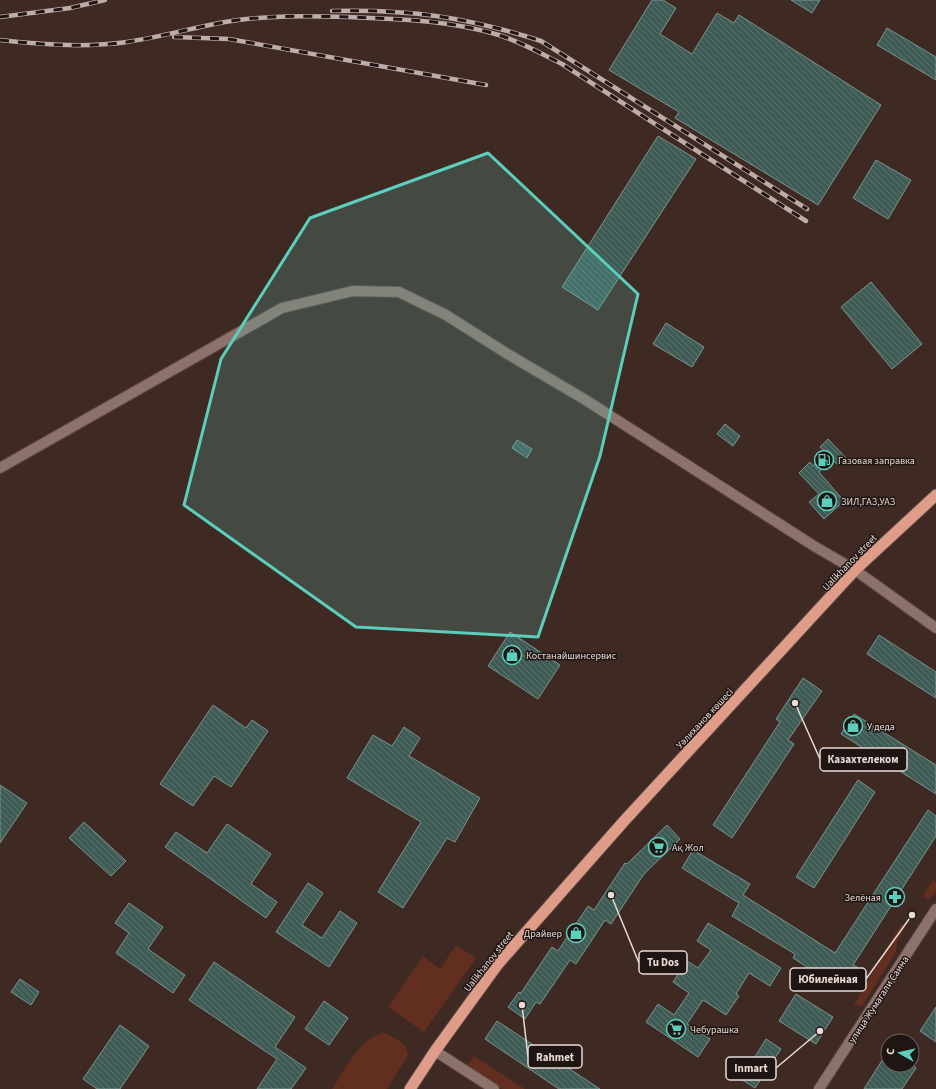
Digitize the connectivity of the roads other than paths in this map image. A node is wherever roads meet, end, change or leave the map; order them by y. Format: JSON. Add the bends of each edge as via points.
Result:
{"nodes":[{"id":1,"x":0,"y":468,"type":"edge"},
{"id":2,"x":936,"y":495,"type":"edge"},
{"id":3,"x":855,"y":570,"type":"junction"},
{"id":4,"x":936,"y":628,"type":"edge"},
{"id":5,"x":936,"y":909,"type":"edge"},
{"id":6,"x":435,"y":1051,"type":"junction"},
{"id":7,"x":410,"y":1089,"type":"edge"},
{"id":8,"x":494,"y":1089,"type":"edge"},
{"id":9,"x":819,"y":1089,"type":"edge"}],
"edges":[{"from":1,"to":3,"type":"street","via":[[282,308],[353,291],[399,292],[446,315],[584,399]]},
{"from":2,"to":3,"type":"highway","name":"Ualikhanov street"},
{"from":3,"to":4,"type":"street"},
{"from":3,"to":6,"type":"highway","name":"Ualikhanov street","via":[[625,820],[508,953]]},
{"from":5,"to":9,"type":"street","name":"улица Жумагали Саина"},
{"from":6,"to":7,"type":"highway","name":"Ualikhanov street"},
{"from":6,"to":8,"type":"street"}]}
